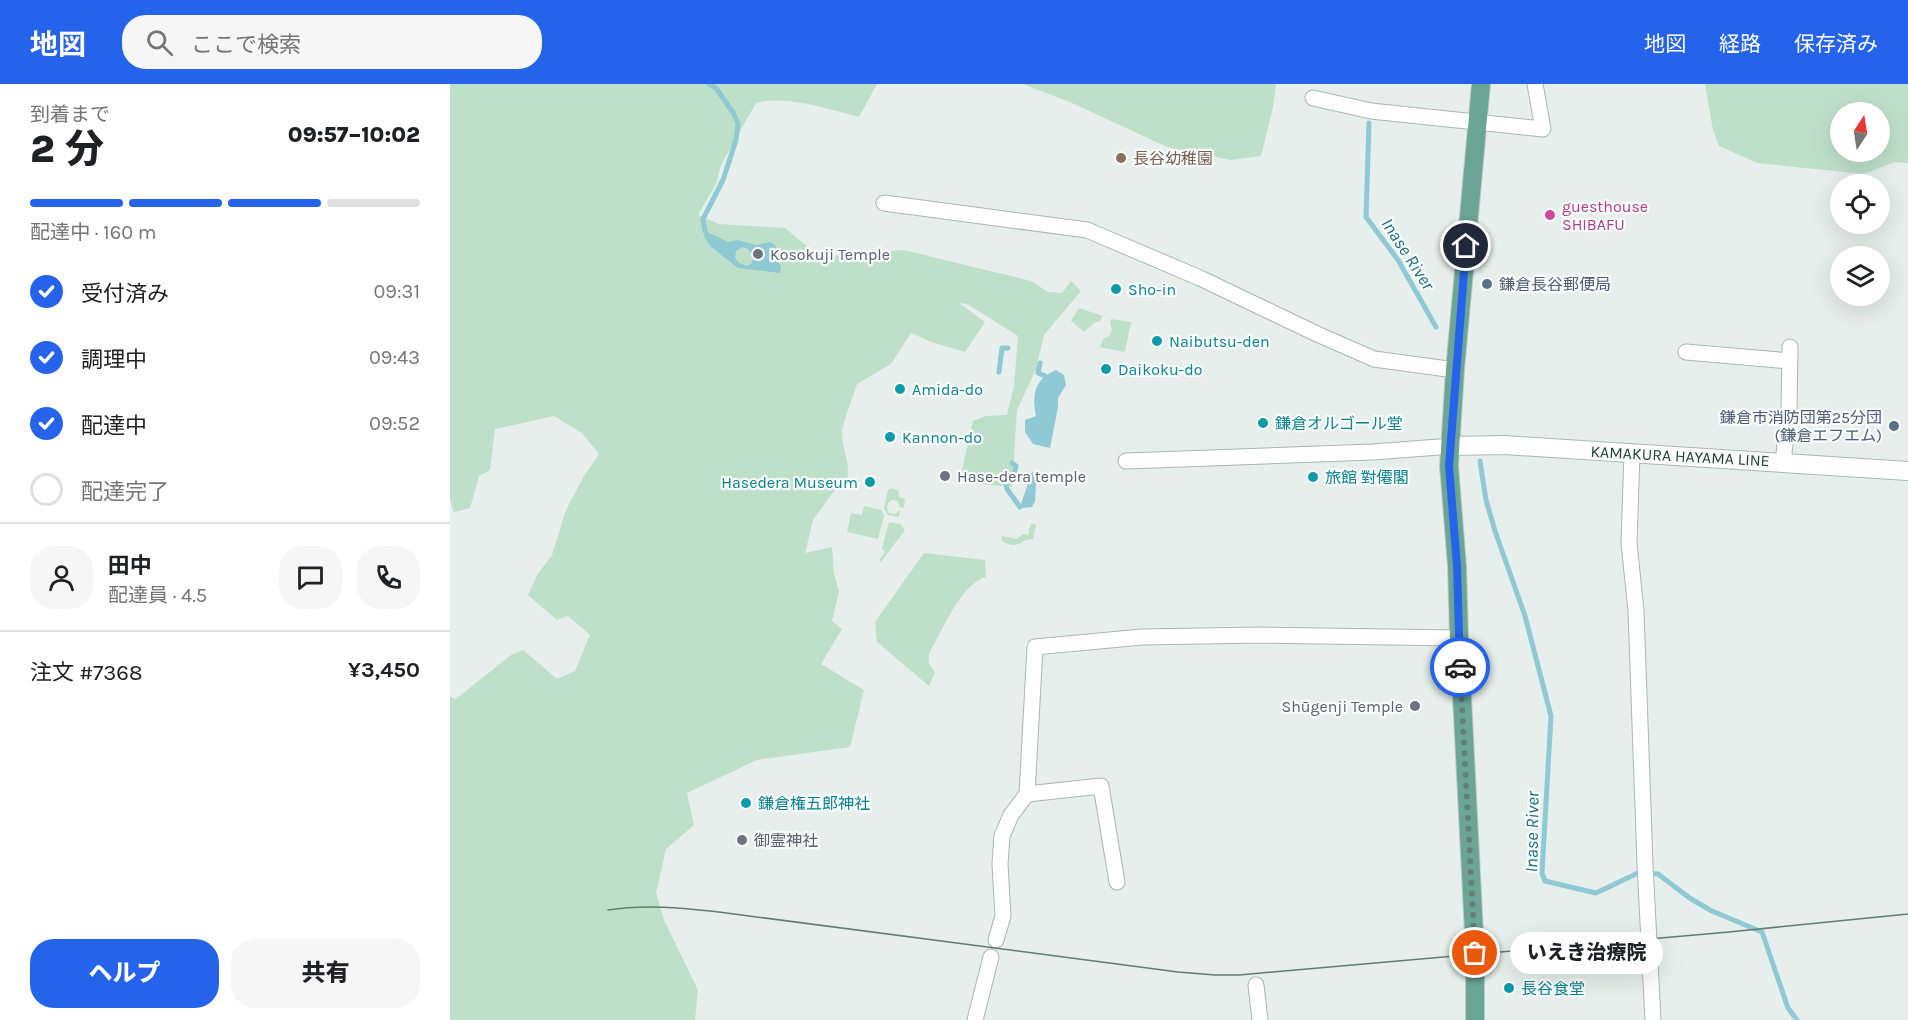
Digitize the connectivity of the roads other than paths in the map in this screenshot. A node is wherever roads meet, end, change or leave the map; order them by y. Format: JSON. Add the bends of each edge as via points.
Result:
{"nodes":[{"id":1,"x":1481,"y":84,"type":"edge"},
{"id":2,"x":1535,"y":84,"type":"edge"},
{"id":3,"x":1313,"y":98,"type":"dead end"},
{"id":4,"x":1478,"y":123,"type":"junction"},
{"id":5,"x":884,"y":203,"type":"dead end"},
{"id":6,"x":1686,"y":352,"type":"dead end"},
{"id":7,"x":1455,"y":370,"type":"junction"},
{"id":8,"x":1452,"y":446,"type":"junction"},
{"id":9,"x":1632,"y":453,"type":"junction"},
{"id":10,"x":1126,"y":461,"type":"dead end"},
{"id":11,"x":1783,"y":462,"type":"junction"},
{"id":12,"x":1908,"y":471,"type":"edge"},
{"id":13,"x":1459,"y":638,"type":"junction"},
{"id":14,"x":1028,"y":794,"type":"junction"},
{"id":15,"x":1117,"y":882,"type":"dead end"},
{"id":16,"x":996,"y":940,"type":"dead end"},
{"id":17,"x":991,"y":957,"type":"dead end"},
{"id":18,"x":1256,"y":985,"type":"dead end"},
{"id":19,"x":975,"y":1020,"type":"edge"},
{"id":20,"x":1260,"y":1020,"type":"edge"},
{"id":21,"x":1476,"y":1020,"type":"edge"},
{"id":22,"x":1653,"y":1020,"type":"edge"}],
"edges":[{"from":1,"to":4,"type":"main road"},
{"from":2,"to":4,"type":"street","via":[[1543,129]]},
{"from":3,"to":4,"type":"street","via":[[1371,111]]},
{"from":4,"to":7,"type":"main road"},
{"from":5,"to":7,"type":"street","via":[[1087,230],[1374,359]]},
{"from":6,"to":11,"type":"street","via":[[1790,354]]},
{"from":7,"to":8,"type":"main road"},
{"from":8,"to":9,"type":"main road","name":"KAMAKURA HAYAMA LINE","via":[[1504,445]]},
{"from":8,"to":10,"type":"street"},
{"from":8,"to":13,"type":"main road","via":[[1449,466]]},
{"from":9,"to":11,"type":"main road","name":"KAMAKURA HAYAMA LINE"},
{"from":9,"to":22,"type":"street","via":[[1629,543],[1636,611]]},
{"from":11,"to":12,"type":"main road","name":"KAMAKURA HAYAMA LINE"},
{"from":13,"to":14,"type":"street","via":[[1142,637],[1035,647]]},
{"from":13,"to":21,"type":"main road"},
{"from":14,"to":15,"type":"street","via":[[1101,786]]},
{"from":14,"to":16,"type":"street","via":[[1011,815],[1002,836],[1003,916]]},
{"from":17,"to":19,"type":"street"},
{"from":18,"to":20,"type":"street"}]}
